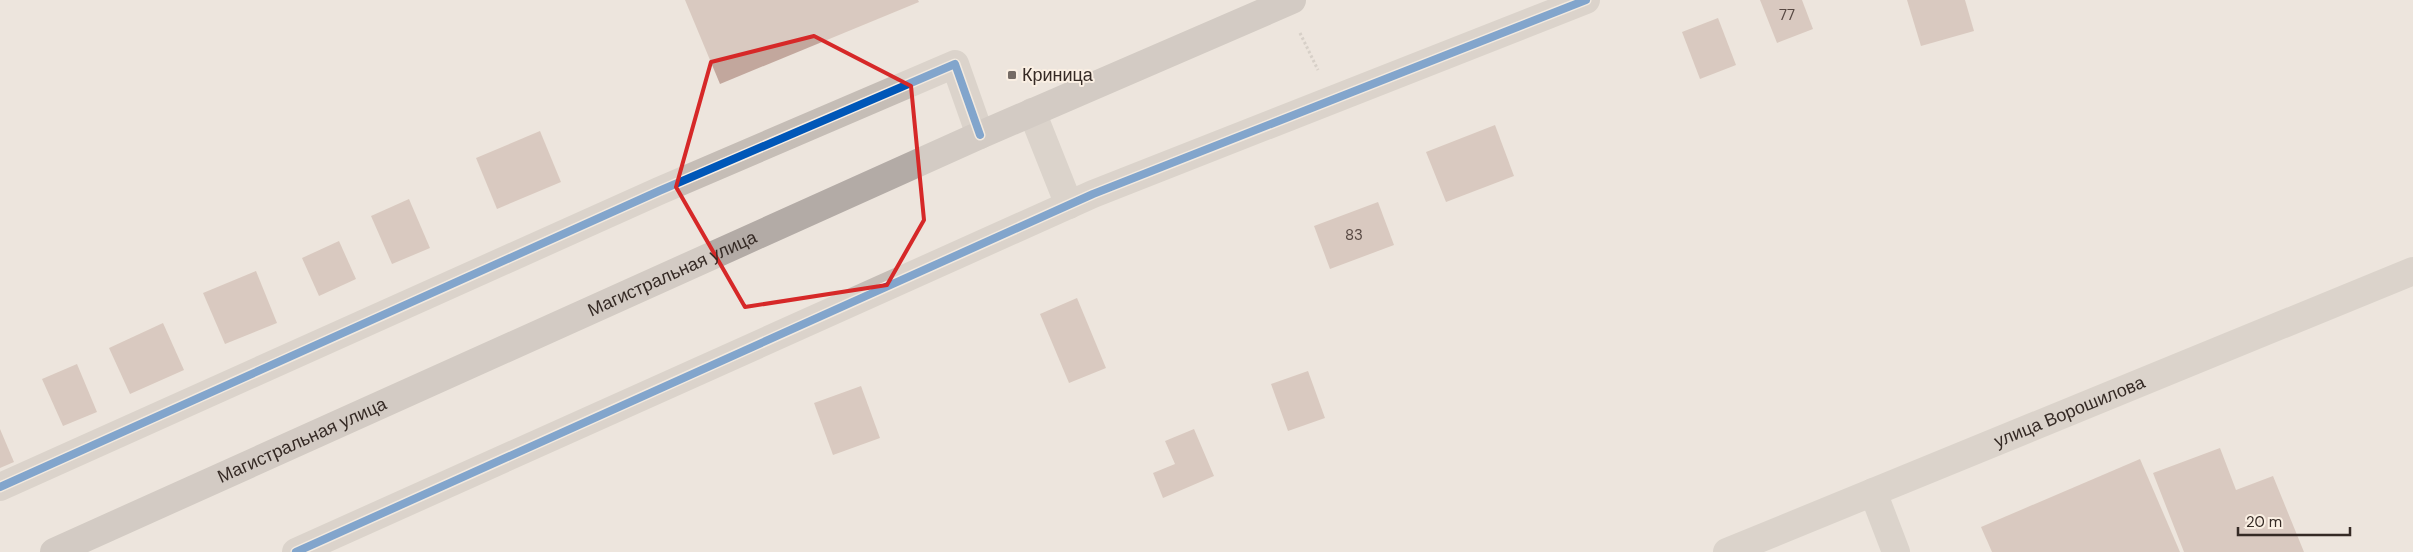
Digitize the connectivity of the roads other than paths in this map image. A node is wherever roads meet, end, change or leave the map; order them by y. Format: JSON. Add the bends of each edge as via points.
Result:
{"nodes":[{"id":1,"x":1586,"y":0,"type":"edge"},
{"id":2,"x":1289,"y":1,"type":"edge"},
{"id":3,"x":1032,"y":112,"type":"junction"},
{"id":4,"x":980,"y":135,"type":"junction"},
{"id":5,"x":1069,"y":205,"type":"junction"},
{"id":6,"x":2413,"y":271,"type":"edge"},
{"id":7,"x":0,"y":487,"type":"edge"},
{"id":8,"x":1872,"y":492,"type":"junction"},
{"id":9,"x":54,"y":552,"type":"edge"},
{"id":10,"x":296,"y":552,"type":"edge"},
{"id":11,"x":1727,"y":552,"type":"edge"},
{"id":12,"x":1896,"y":552,"type":"edge"}],
"edges":[{"from":1,"to":5,"type":"street"},
{"from":2,"to":3,"type":"main road","name":"Магистральная улица"},
{"from":3,"to":4,"type":"main road","name":"Магистральная улица"},
{"from":3,"to":5,"type":"street"},
{"from":4,"to":7,"type":"street","via":[[955,64],[659,191]]},
{"from":4,"to":9,"type":"main road","name":"Магистральная улица"},
{"from":5,"to":10,"type":"street"},
{"from":6,"to":8,"type":"street","name":"улица Ворошилова"},
{"from":8,"to":11,"type":"street","name":"улица Ворошилова"},
{"from":8,"to":12,"type":"street"}]}
